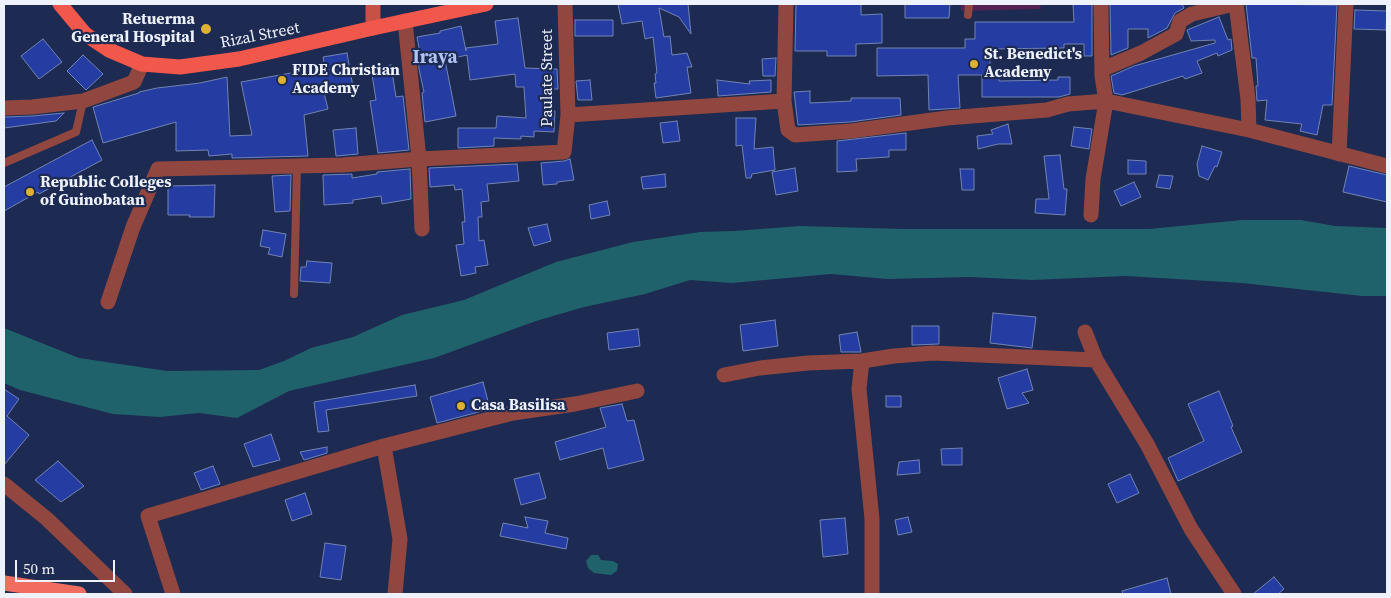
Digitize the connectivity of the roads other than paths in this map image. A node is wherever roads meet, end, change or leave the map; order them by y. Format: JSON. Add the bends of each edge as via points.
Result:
{"nodes":[{"id":1,"x":60,"y":4,"type":"edge"},
{"id":2,"x":373,"y":4,"type":"edge"},
{"id":3,"x":486,"y":4,"type":"edge"},
{"id":4,"x":565,"y":4,"type":"edge"},
{"id":5,"x":786,"y":4,"type":"edge"},
{"id":6,"x":969,"y":4,"type":"edge"},
{"id":7,"x":1101,"y":4,"type":"edge"},
{"id":8,"x":1235,"y":4,"type":"edge"},
{"id":9,"x":1346,"y":4,"type":"edge"},
{"id":10,"x":968,"y":16,"type":"dead end"},
{"id":11,"x":405,"y":21,"type":"junction"},
{"id":12,"x":373,"y":28,"type":"junction"},
{"id":13,"x":142,"y":64,"type":"junction"},
{"id":14,"x":1102,"y":69,"type":"junction"},
{"id":15,"x":83,"y":101,"type":"junction"},
{"id":16,"x":784,"y":101,"type":"junction"},
{"id":17,"x":1106,"y":101,"type":"junction"},
{"id":18,"x":4,"y":108,"type":"edge"},
{"id":19,"x":568,"y":115,"type":"junction"},
{"id":20,"x":1249,"y":130,"type":"junction"},
{"id":21,"x":1339,"y":154,"type":"junction"},
{"id":22,"x":419,"y":159,"type":"junction"},
{"id":23,"x":4,"y":163,"type":"edge"},
{"id":24,"x":298,"y":166,"type":"junction"},
{"id":25,"x":1387,"y":166,"type":"edge"},
{"id":26,"x":1091,"y":215,"type":"dead end"},
{"id":27,"x":422,"y":229,"type":"dead end"},
{"id":28,"x":294,"y":294,"type":"dead end"},
{"id":29,"x":108,"y":302,"type":"dead end"},
{"id":30,"x":1084,"y":332,"type":"dead end"},
{"id":31,"x":1096,"y":360,"type":"junction"},
{"id":32,"x":862,"y":361,"type":"junction"},
{"id":33,"x":724,"y":374,"type":"dead end"},
{"id":34,"x":637,"y":391,"type":"dead end"},
{"id":35,"x":384,"y":446,"type":"junction"},
{"id":36,"x":4,"y":484,"type":"edge"},
{"id":37,"x":4,"y":583,"type":"edge"},
{"id":38,"x":79,"y":594,"type":"edge"},
{"id":39,"x":125,"y":594,"type":"edge"},
{"id":40,"x":173,"y":594,"type":"edge"},
{"id":41,"x":395,"y":594,"type":"edge"},
{"id":42,"x":872,"y":594,"type":"edge"},
{"id":43,"x":1234,"y":594,"type":"edge"}],
"edges":[{"from":1,"to":13,"type":"main road","name":"Rizal Street","via":[[85,34],[108,50]]},
{"from":2,"to":12,"type":"main road"},
{"from":3,"to":11,"type":"main road","name":"Rizal Street"},
{"from":4,"to":19,"type":"street","name":"Paulate Street"},
{"from":5,"to":16,"type":"street"},
{"from":6,"to":10,"type":"lane"},
{"from":7,"to":14,"type":"street"},
{"from":8,"to":14,"type":"street","via":[[1192,14],[1180,22],[1176,34]]},
{"from":8,"to":20,"type":"street"},
{"from":9,"to":21,"type":"street"},
{"from":11,"to":12,"type":"main road","name":"Rizal Street"},
{"from":11,"to":22,"type":"street"},
{"from":12,"to":13,"type":"main road","name":"Rizal Street","via":[[239,59],[180,67]]},
{"from":13,"to":15,"type":"street","via":[[134,82]]},
{"from":14,"to":17,"type":"street"},
{"from":15,"to":18,"type":"street"},
{"from":15,"to":23,"type":"lane","via":[[76,132]]},
{"from":16,"to":17,"type":"street","via":[[788,130],[804,136]]},
{"from":16,"to":19,"type":"street"},
{"from":17,"to":20,"type":"street"},
{"from":17,"to":26,"type":"street","via":[[1093,179]]},
{"from":19,"to":22,"type":"street","name":"Paulate Street","via":[[564,152]]},
{"from":20,"to":21,"type":"street"},
{"from":21,"to":25,"type":"street"},
{"from":22,"to":24,"type":"street"},
{"from":22,"to":27,"type":"street"},
{"from":24,"to":28,"type":"lane"},
{"from":24,"to":29,"type":"street","via":[[158,168],[133,227]]},
{"from":30,"to":31,"type":"street"},
{"from":31,"to":32,"type":"street","via":[[933,353]]},
{"from":31,"to":43,"type":"street","via":[[1147,444],[1191,529]]},
{"from":32,"to":33,"type":"street","via":[[808,363]]},
{"from":32,"to":42,"type":"street","via":[[859,389],[872,519]]},
{"from":34,"to":35,"type":"street","via":[[513,413]]},
{"from":35,"to":40,"type":"street","via":[[148,516]]},
{"from":35,"to":41,"type":"street","via":[[400,539]]},
{"from":36,"to":39,"type":"street","via":[[48,518]]},
{"from":37,"to":38,"type":"highway"}]}
